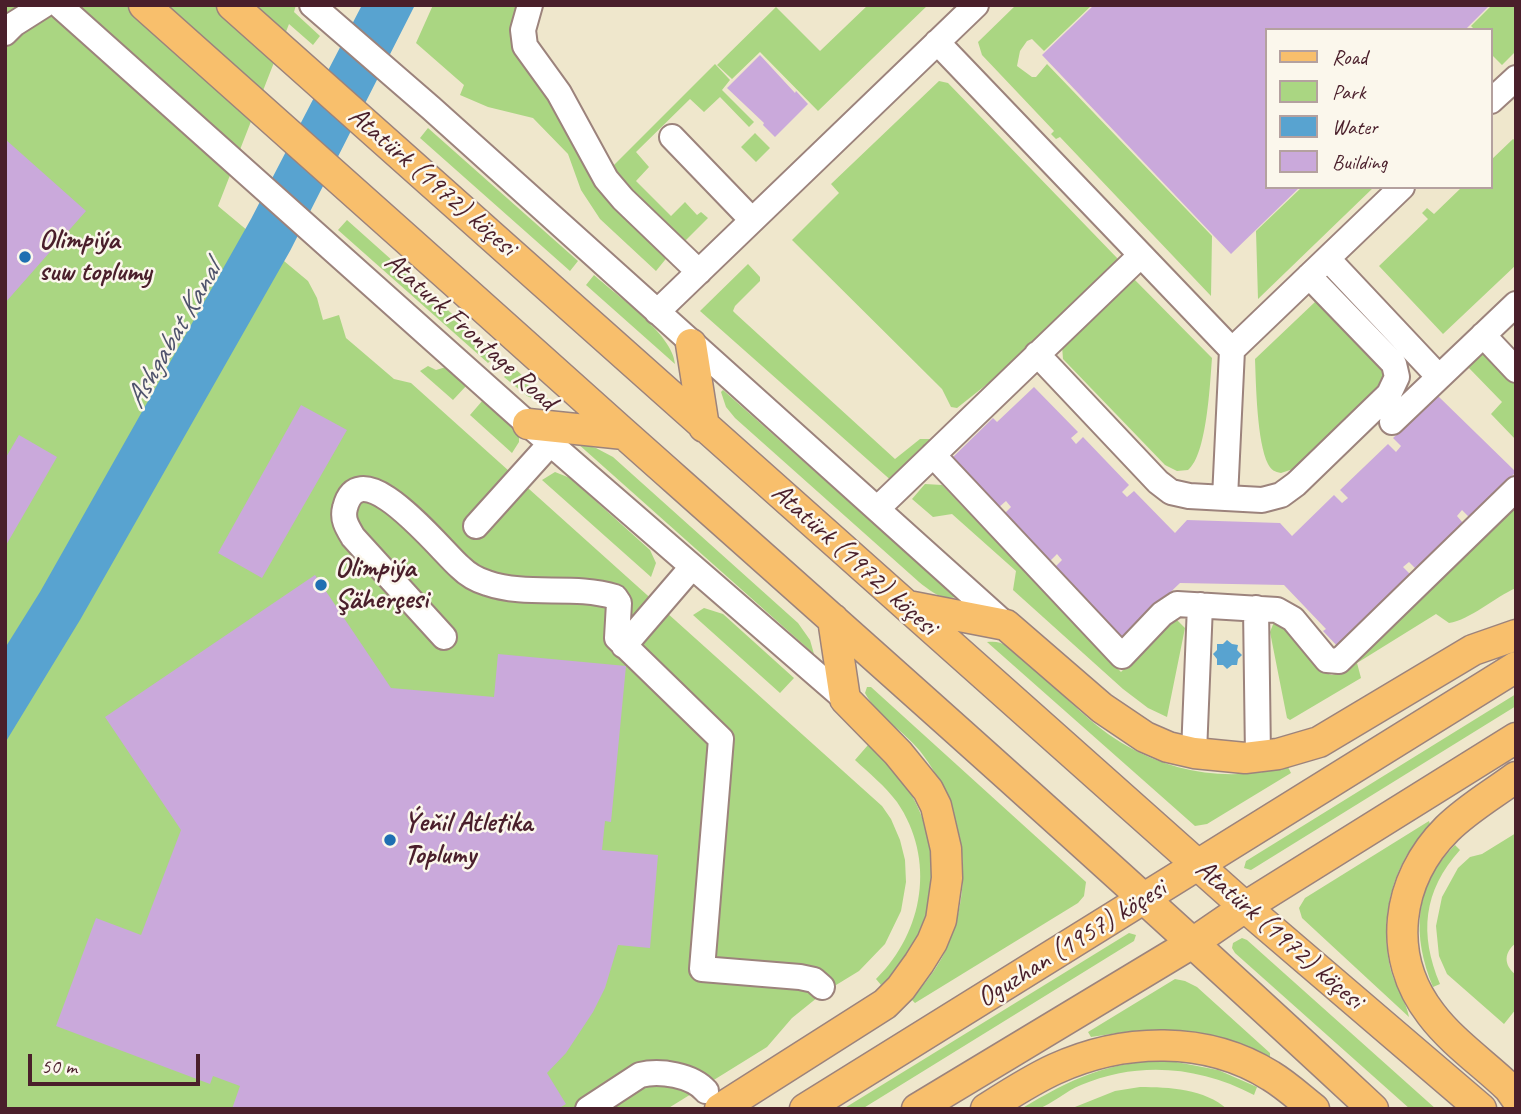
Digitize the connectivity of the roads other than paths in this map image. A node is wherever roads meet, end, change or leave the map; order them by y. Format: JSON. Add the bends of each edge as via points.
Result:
{"nodes":[{"id":1,"x":44,"y":5,"type":"edge"},
{"id":2,"x":59,"y":5,"type":"edge"},
{"id":3,"x":144,"y":5,"type":"edge"},
{"id":4,"x":232,"y":5,"type":"edge"},
{"id":5,"x":530,"y":5,"type":"edge"},
{"id":6,"x":976,"y":5,"type":"edge"},
{"id":7,"x":314,"y":7,"type":"edge"},
{"id":8,"x":5,"y":33,"type":"edge"},
{"id":9,"x":937,"y":42,"type":"junction"},
{"id":10,"x":671,"y":137,"type":"dead end"},
{"id":11,"x":1400,"y":189,"type":"edge"},
{"id":12,"x":752,"y":220,"type":"junction"},
{"id":13,"x":1141,"y":254,"type":"junction"},
{"id":14,"x":1328,"y":259,"type":"junction"},
{"id":15,"x":699,"y":272,"type":"junction"},
{"id":16,"x":1309,"y":276,"type":"junction"},
{"id":17,"x":1516,"y":304,"type":"edge"},
{"id":18,"x":657,"y":312,"type":"junction"},
{"id":19,"x":1483,"y":335,"type":"junction"},
{"id":20,"x":691,"y":344,"type":"junction"},
{"id":21,"x":1232,"y":350,"type":"junction"},
{"id":22,"x":1038,"y":355,"type":"junction"},
{"id":23,"x":1516,"y":370,"type":"edge"},
{"id":24,"x":1439,"y":377,"type":"junction"},
{"id":25,"x":1392,"y":422,"type":"dead end"},
{"id":26,"x":528,"y":424,"type":"junction"},
{"id":27,"x":704,"y":427,"type":"junction"},
{"id":28,"x":624,"y":434,"type":"junction"},
{"id":29,"x":550,"y":444,"type":"junction"},
{"id":30,"x":933,"y":456,"type":"junction"},
{"id":31,"x":1516,"y":489,"type":"edge"},
{"id":32,"x":1225,"y":498,"type":"junction"},
{"id":33,"x":877,"y":509,"type":"junction"},
{"id":34,"x":476,"y":526,"type":"dead end"},
{"id":35,"x":692,"y":566,"type":"junction"},
{"id":36,"x":1200,"y":605,"type":"junction"},
{"id":37,"x":906,"y":606,"type":"junction"},
{"id":38,"x":1256,"y":608,"type":"junction"},
{"id":39,"x":833,"y":619,"type":"junction"},
{"id":40,"x":1006,"y":625,"type":"junction"},
{"id":41,"x":1516,"y":635,"type":"edge"},
{"id":42,"x":444,"y":637,"type":"dead end"},
{"id":43,"x":624,"y":646,"type":"junction"},
{"id":44,"x":1516,"y":667,"type":"edge"},
{"id":45,"x":845,"y":699,"type":"junction"},
{"id":46,"x":1516,"y":738,"type":"edge"},
{"id":47,"x":1194,"y":753,"type":"junction"},
{"id":48,"x":1258,"y":757,"type":"junction"},
{"id":49,"x":1516,"y":777,"type":"edge"},
{"id":50,"x":1199,"y":866,"type":"junction"},
{"id":51,"x":1144,"y":900,"type":"junction"},
{"id":52,"x":1245,"y":907,"type":"junction"},
{"id":53,"x":1194,"y":942,"type":"junction"},
{"id":54,"x":822,"y":987,"type":"dead end"},
{"id":55,"x":797,"y":1061,"type":"junction"},
{"id":56,"x":1516,"y":1098,"type":"edge"},
{"id":57,"x":713,"y":1100,"type":"edge"},
{"id":58,"x":588,"y":1109,"type":"edge"},
{"id":59,"x":762,"y":1109,"type":"edge"},
{"id":60,"x":805,"y":1109,"type":"edge"},
{"id":61,"x":917,"y":1109,"type":"edge"},
{"id":62,"x":986,"y":1109,"type":"edge"},
{"id":63,"x":1314,"y":1109,"type":"edge"},
{"id":64,"x":1373,"y":1109,"type":"edge"},
{"id":65,"x":1481,"y":1109,"type":"edge"}],
"edges":[{"from":1,"to":8,"type":"street"},
{"from":2,"to":26,"type":"street","name":"Ataturk Frontage Road"},
{"from":3,"to":28,"type":"main road","name":"Atatürk (1972) köçesi"},
{"from":4,"to":27,"type":"main road","name":"Atatürk (1972) köçesi"},
{"from":5,"to":15,"type":"street","via":[[523,30],[525,46],[559,93],[606,179]]},
{"from":6,"to":9,"type":"street"},
{"from":7,"to":18,"type":"street"},
{"from":9,"to":12,"type":"street"},
{"from":9,"to":13,"type":"street"},
{"from":10,"to":12,"type":"street"},
{"from":11,"to":14,"type":"street"},
{"from":12,"to":15,"type":"street"},
{"from":13,"to":21,"type":"street"},
{"from":13,"to":22,"type":"street"},
{"from":14,"to":16,"type":"street"},
{"from":14,"to":24,"type":"street"},
{"from":15,"to":18,"type":"street"},
{"from":16,"to":21,"type":"street"},
{"from":16,"to":32,"type":"street","via":[[1394,365],[1395,386],[1281,495],[1262,500]]},
{"from":17,"to":19,"type":"street"},
{"from":18,"to":20,"type":"street"},
{"from":19,"to":23,"type":"street"},
{"from":19,"to":24,"type":"street"},
{"from":20,"to":27,"type":"main road"},
{"from":20,"to":33,"type":"street"},
{"from":21,"to":32,"type":"street"},
{"from":22,"to":30,"type":"street"},
{"from":22,"to":32,"type":"street","via":[[1171,492]]},
{"from":24,"to":25,"type":"street"},
{"from":26,"to":28,"type":"main road"},
{"from":26,"to":29,"type":"street","name":"Ataturk Frontage Road"},
{"from":27,"to":37,"type":"main road","name":"Atatürk (1972) köçesi"},
{"from":28,"to":39,"type":"main road","name":"Atatürk (1972) köçesi"},
{"from":29,"to":34,"type":"street"},
{"from":29,"to":35,"type":"street","name":"Ataturk Frontage Road"},
{"from":30,"to":33,"type":"street"},
{"from":30,"to":36,"type":"street","via":[[1122,656],[1169,607]]},
{"from":31,"to":38,"type":"street","via":[[1339,661],[1327,660],[1286,613]]},
{"from":33,"to":40,"type":"street"},
{"from":35,"to":43,"type":"street"},
{"from":35,"to":45,"type":"street","name":"Ataturk Frontage Road"},
{"from":36,"to":38,"type":"street"},
{"from":36,"to":47,"type":"street"},
{"from":37,"to":40,"type":"main road"},
{"from":37,"to":50,"type":"main road","name":"Atatürk (1972) köçesi"},
{"from":38,"to":48,"type":"street"},
{"from":39,"to":45,"type":"main road"},
{"from":39,"to":51,"type":"main road","name":"Atatürk (1972) köçesi"},
{"from":40,"to":47,"type":"main road","via":[[1102,708],[1145,737]]},
{"from":41,"to":48,"type":"main road","via":[[1473,650],[1319,742]]},
{"from":42,"to":43,"type":"street","via":[[345,526],[346,503],[360,489],[370,488],[390,498],[460,568],[479,580],[615,597],[619,603],[617,638]]},
{"from":43,"to":54,"type":"street","via":[[721,739],[702,969],[814,979]]},
{"from":44,"to":50,"type":"main road","name":"Oguzhan (1957) köçesi"},
{"from":45,"to":55,"type":"main road","via":[[928,790],[946,849],[945,900],[932,942],[901,988],[885,1004]]},
{"from":46,"to":52,"type":"main road"},
{"from":47,"to":48,"type":"main road"},
{"from":49,"to":56,"type":"main road","via":[[1469,811],[1433,846],[1407,895],[1402,938],[1406,970],[1432,1016]]},
{"from":50,"to":51,"type":"main road","name":"Oguzhan (1957) köçesi"},
{"from":50,"to":52,"type":"main road","name":"Atatürk (1972) köçesi"},
{"from":51,"to":53,"type":"main road","name":"Atatürk (1972) köçesi"},
{"from":51,"to":60,"type":"main road","name":"Oguzhan (1957) köçesi"},
{"from":52,"to":53,"type":"main road"},
{"from":52,"to":65,"type":"main road","name":"Atatürk (1972) köçesi"},
{"from":53,"to":61,"type":"main road"},
{"from":53,"to":64,"type":"main road","name":"Atatürk (1972) köçesi"},
{"from":55,"to":57,"type":"main road"},
{"from":55,"to":59,"type":"main road"},
{"from":57,"to":58,"type":"street","via":[[692,1080],[649,1073],[640,1074]]},
{"from":62,"to":63,"type":"main road","via":[[1054,1069],[1146,1045],[1188,1047],[1228,1056],[1272,1076]]}]}
